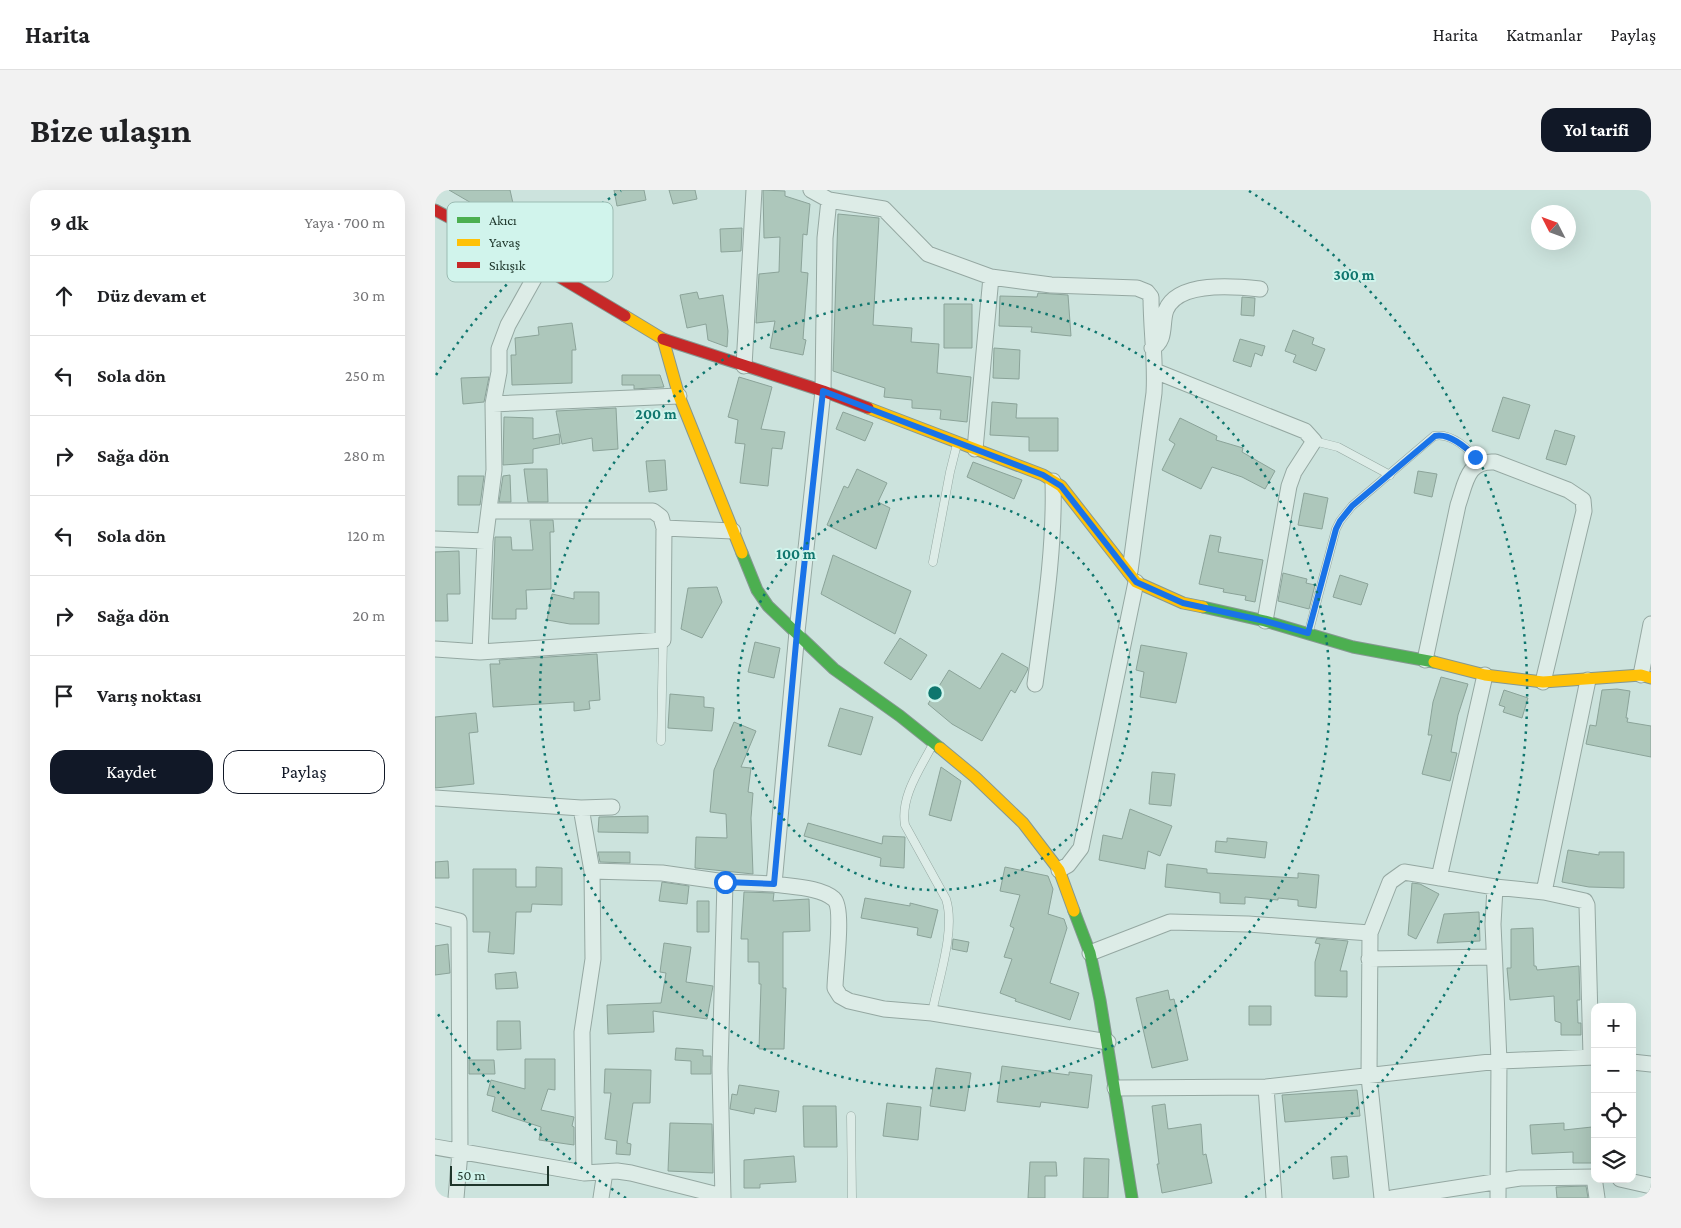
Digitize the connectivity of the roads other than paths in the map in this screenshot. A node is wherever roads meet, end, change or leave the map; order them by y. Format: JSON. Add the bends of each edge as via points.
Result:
{"nodes":[{"id":1,"x":754,"y":190,"type":"edge"},
{"id":2,"x":811,"y":190,"type":"edge"},
{"id":3,"x":829,"y":200,"type":"junction"},
{"id":4,"x":435,"y":210,"type":"edge"},
{"id":5,"x":447,"y":216,"type":"edge"},
{"id":6,"x":991,"y":277,"type":"junction"},
{"id":7,"x":532,"y":282,"type":"edge"},
{"id":8,"x":568,"y":282,"type":"edge"},
{"id":9,"x":1260,"y":289,"type":"dead end"},
{"id":10,"x":663,"y":339,"type":"junction"},
{"id":11,"x":1152,"y":348,"type":"junction"},
{"id":12,"x":744,"y":366,"type":"junction"},
{"id":13,"x":1155,"y":372,"type":"junction"},
{"id":14,"x":823,"y":391,"type":"junction"},
{"id":15,"x":679,"y":396,"type":"junction"},
{"id":16,"x":493,"y":404,"type":"junction"},
{"id":17,"x":1314,"y":441,"type":"junction"},
{"id":18,"x":958,"y":442,"type":"junction"},
{"id":19,"x":975,"y":449,"type":"junction"},
{"id":20,"x":1478,"y":464,"type":"junction"},
{"id":21,"x":1390,"y":475,"type":"junction"},
{"id":22,"x":1053,"y":481,"type":"junction"},
{"id":23,"x":491,"y":511,"type":"junction"},
{"id":24,"x":664,"y":528,"type":"junction"},
{"id":25,"x":733,"y":531,"type":"junction"},
{"id":26,"x":435,"y":539,"type":"edge"},
{"id":27,"x":485,"y":541,"type":"junction"},
{"id":28,"x":933,"y":562,"type":"dead end"},
{"id":29,"x":1133,"y":577,"type":"junction"},
{"id":30,"x":1265,"y":621,"type":"junction"},
{"id":31,"x":1651,"y":624,"type":"edge"},
{"id":32,"x":797,"y":632,"type":"junction"},
{"id":33,"x":1308,"y":633,"type":"junction"},
{"id":34,"x":663,"y":640,"type":"junction"},
{"id":35,"x":435,"y":649,"type":"edge"},
{"id":36,"x":480,"y":652,"type":"junction"},
{"id":37,"x":1425,"y":660,"type":"junction"},
{"id":38,"x":1485,"y":675,"type":"junction"},
{"id":39,"x":1646,"y":677,"type":"edge"},
{"id":40,"x":1588,"y":680,"type":"junction"},
{"id":41,"x":1543,"y":682,"type":"junction"},
{"id":42,"x":1035,"y":684,"type":"dead end"},
{"id":43,"x":661,"y":741,"type":"dead end"},
{"id":44,"x":933,"y":743,"type":"junction"},
{"id":45,"x":435,"y":798,"type":"edge"},
{"id":46,"x":612,"y":807,"type":"dead end"},
{"id":47,"x":581,"y":808,"type":"junction"},
{"id":48,"x":1059,"y":870,"type":"junction"},
{"id":49,"x":592,"y":871,"type":"junction"},
{"id":50,"x":1439,"y":878,"type":"junction"},
{"id":51,"x":725,"y":882,"type":"junction"},
{"id":52,"x":774,"y":884,"type":"junction"},
{"id":53,"x":1495,"y":887,"type":"junction"},
{"id":54,"x":1545,"y":892,"type":"junction"},
{"id":55,"x":435,"y":915,"type":"edge"},
{"id":56,"x":1370,"y":933,"type":"junction"},
{"id":57,"x":1089,"y":953,"type":"junction"},
{"id":58,"x":1494,"y":957,"type":"junction"},
{"id":59,"x":1369,"y":959,"type":"junction"},
{"id":60,"x":932,"y":1013,"type":"junction"},
{"id":61,"x":1108,"y":1042,"type":"junction"},
{"id":62,"x":1593,"y":1048,"type":"edge"},
{"id":63,"x":1591,"y":1057,"type":"edge"},
{"id":64,"x":1499,"y":1061,"type":"junction"},
{"id":65,"x":1636,"y":1062,"type":"edge"},
{"id":66,"x":1651,"y":1064,"type":"edge"},
{"id":67,"x":1369,"y":1076,"type":"junction"},
{"id":68,"x":1266,"y":1086,"type":"junction"},
{"id":69,"x":1115,"y":1088,"type":"junction"},
{"id":70,"x":851,"y":1116,"type":"dead end"},
{"id":71,"x":435,"y":1147,"type":"edge"},
{"id":72,"x":460,"y":1152,"type":"junction"},
{"id":73,"x":605,"y":1172,"type":"junction"},
{"id":74,"x":584,"y":1174,"type":"junction"},
{"id":75,"x":1591,"y":1177,"type":"edge"},
{"id":76,"x":1497,"y":1181,"type":"junction"},
{"id":77,"x":1595,"y":1183,"type":"edge"},
{"id":78,"x":1636,"y":1183,"type":"edge"},
{"id":79,"x":1651,"y":1186,"type":"edge"},
{"id":80,"x":722,"y":1197,"type":"edge"},
{"id":81,"x":456,"y":1198,"type":"edge"},
{"id":82,"x":601,"y":1198,"type":"edge"},
{"id":83,"x":852,"y":1198,"type":"edge"},
{"id":84,"x":1132,"y":1198,"type":"edge"},
{"id":85,"x":1274,"y":1198,"type":"edge"},
{"id":86,"x":1382,"y":1198,"type":"edge"},
{"id":87,"x":1392,"y":1198,"type":"edge"},
{"id":88,"x":1498,"y":1198,"type":"edge"},
{"id":89,"x":1597,"y":1198,"type":"edge"}],
"edges":[{"from":1,"to":12,"type":"street"},
{"from":2,"to":3,"type":"street"},
{"from":3,"to":6,"type":"street","via":[[884,210],[928,254]]},
{"from":3,"to":14,"type":"street","via":[[825,238]]},
{"from":4,"to":5,"type":"street"},
{"from":6,"to":11,"type":"street","via":[[1051,285],[1143,290],[1151,297]]},
{"from":6,"to":19,"type":"street"},
{"from":7,"to":16,"type":"street","via":[[508,325],[499,349]]},
{"from":8,"to":10,"type":"street"},
{"from":9,"to":11,"type":"street","via":[[1228,286],[1180,294],[1166,310],[1160,342]]},
{"from":10,"to":12,"type":"street"},
{"from":10,"to":15,"type":"street"},
{"from":11,"to":13,"type":"street"},
{"from":12,"to":14,"type":"street"},
{"from":13,"to":17,"type":"street","via":[[1305,431]]},
{"from":13,"to":29,"type":"street"},
{"from":14,"to":18,"type":"street"},
{"from":14,"to":32,"type":"street"},
{"from":15,"to":16,"type":"street"},
{"from":15,"to":25,"type":"street"},
{"from":16,"to":23,"type":"street"},
{"from":17,"to":21,"type":"lane","via":[[1338,447]]},
{"from":17,"to":30,"type":"street","via":[[1289,486]]},
{"from":18,"to":19,"type":"street"},
{"from":18,"to":28,"type":"lane"},
{"from":19,"to":22,"type":"street"},
{"from":20,"to":21,"type":"lane","via":[[1466,448],[1438,435]]},
{"from":20,"to":37,"type":"street","via":[[1471,472],[1459,505]]},
{"from":20,"to":41,"type":"street","via":[[1482,461],[1495,462],[1568,490],[1583,500],[1584,511]]},
{"from":21,"to":33,"type":"lane","via":[[1352,506],[1336,529]]},
{"from":22,"to":29,"type":"street","via":[[1061,486]]},
{"from":22,"to":42,"type":"street","via":[[1054,520],[1049,583]]},
{"from":23,"to":24,"type":"street","via":[[653,511],[661,518]]},
{"from":23,"to":27,"type":"street"},
{"from":24,"to":25,"type":"street"},
{"from":24,"to":34,"type":"street"},
{"from":25,"to":32,"type":"street","via":[[757,590],[768,606]]},
{"from":26,"to":27,"type":"street"},
{"from":27,"to":36,"type":"street"},
{"from":29,"to":30,"type":"street","via":[[1183,603]]},
{"from":29,"to":48,"type":"street","via":[[1081,848],[1068,865]]},
{"from":30,"to":33,"type":"street"},
{"from":31,"to":39,"type":"street"},
{"from":32,"to":44,"type":"street","via":[[834,668]]},
{"from":32,"to":52,"type":"street"},
{"from":33,"to":37,"type":"street","via":[[1353,647]]},
{"from":34,"to":36,"type":"street"},
{"from":34,"to":43,"type":"lane"},
{"from":35,"to":36,"type":"street"},
{"from":37,"to":38,"type":"street"},
{"from":38,"to":41,"type":"street"},
{"from":38,"to":50,"type":"street"},
{"from":39,"to":40,"type":"street"},
{"from":40,"to":41,"type":"street"},
{"from":40,"to":54,"type":"street"},
{"from":44,"to":48,"type":"street","via":[[1023,823]]},
{"from":44,"to":60,"type":"lane","via":[[908,794],[904,814],[905,826],[946,899],[949,912]]},
{"from":45,"to":47,"type":"street"},
{"from":46,"to":47,"type":"street"},
{"from":47,"to":49,"type":"street"},
{"from":48,"to":57,"type":"street"},
{"from":49,"to":51,"type":"street","via":[[662,873]]},
{"from":49,"to":74,"type":"street","via":[[593,959],[583,1032]]},
{"from":50,"to":53,"type":"street"},
{"from":50,"to":56,"type":"street","via":[[1404,872],[1393,878]]},
{"from":51,"to":52,"type":"street"},
{"from":51,"to":80,"type":"street","via":[[720,1069]]},
{"from":52,"to":60,"type":"street","via":[[821,892],[837,903],[840,918],[835,988],[840,996],[884,1009]]},
{"from":53,"to":54,"type":"street"},
{"from":53,"to":58,"type":"street"},
{"from":54,"to":62,"type":"street","via":[[1580,898],[1587,905]]},
{"from":55,"to":72,"type":"street","via":[[459,922]]},
{"from":56,"to":57,"type":"street","via":[[1170,922]]},
{"from":56,"to":59,"type":"street"},
{"from":57,"to":61,"type":"street"},
{"from":58,"to":59,"type":"street"},
{"from":58,"to":64,"type":"street"},
{"from":59,"to":67,"type":"street"},
{"from":60,"to":61,"type":"street"},
{"from":61,"to":69,"type":"street"},
{"from":63,"to":64,"type":"street"},
{"from":64,"to":67,"type":"street"},
{"from":64,"to":76,"type":"street"},
{"from":65,"to":66,"type":"street"},
{"from":67,"to":68,"type":"street"},
{"from":67,"to":86,"type":"street"},
{"from":68,"to":69,"type":"street"},
{"from":68,"to":85,"type":"street"},
{"from":69,"to":84,"type":"street"},
{"from":70,"to":83,"type":"lane"},
{"from":71,"to":72,"type":"street"},
{"from":72,"to":74,"type":"street"},
{"from":72,"to":81,"type":"street"},
{"from":73,"to":74,"type":"street"},
{"from":73,"to":80,"type":"street","via":[[631,1173]]},
{"from":73,"to":82,"type":"street"},
{"from":75,"to":76,"type":"street"},
{"from":76,"to":87,"type":"street"},
{"from":76,"to":88,"type":"street"},
{"from":77,"to":89,"type":"street"},
{"from":78,"to":79,"type":"street"}]}
